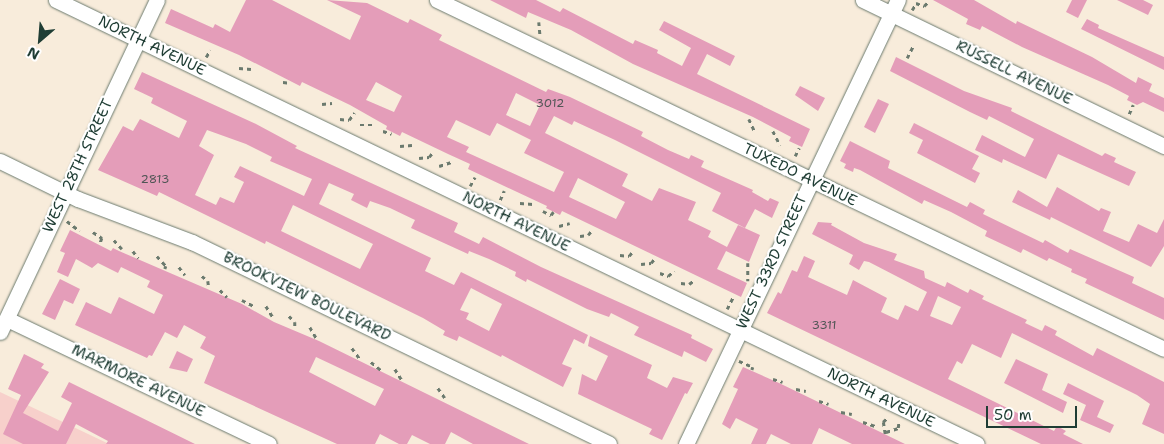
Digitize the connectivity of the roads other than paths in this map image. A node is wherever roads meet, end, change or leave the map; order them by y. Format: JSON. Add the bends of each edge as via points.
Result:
{"nodes":[{"id":1,"x":56,"y":0,"type":"edge"},
{"id":2,"x":157,"y":0,"type":"edge"},
{"id":3,"x":437,"y":0,"type":"edge"},
{"id":4,"x":863,"y":0,"type":"edge"},
{"id":5,"x":895,"y":7,"type":"edge"},
{"id":6,"x":138,"y":40,"type":"junction"},
{"id":7,"x":1164,"y":146,"type":"edge"},
{"id":8,"x":0,"y":161,"type":"edge"},
{"id":9,"x":811,"y":180,"type":"junction"},
{"id":10,"x":65,"y":194,"type":"junction"},
{"id":11,"x":7,"y":318,"type":"junction"},
{"id":12,"x":740,"y":330,"type":"junction"},
{"id":13,"x":0,"y":332,"type":"edge"},
{"id":14,"x":1164,"y":349,"type":"edge"},
{"id":15,"x":269,"y":444,"type":"edge"},
{"id":16,"x":610,"y":444,"type":"edge"},
{"id":17,"x":686,"y":444,"type":"edge"},
{"id":18,"x":977,"y":444,"type":"edge"}],
"edges":[{"from":1,"to":6,"type":"street","name":"NORTH AVENUE"},
{"from":2,"to":6,"type":"street","name":"WEST 28TH STREET"},
{"from":3,"to":9,"type":"street","name":"TUXEDO AVENUE"},
{"from":4,"to":5,"type":"street","name":"RUSSELL AVENUE"},
{"from":5,"to":7,"type":"street","name":"RUSSELL AVENUE"},
{"from":5,"to":9,"type":"street","name":"WEST 33RD STREET"},
{"from":6,"to":10,"type":"street","name":"WEST 28TH STREET"},
{"from":6,"to":12,"type":"street","name":"NORTH AVENUE"},
{"from":8,"to":10,"type":"street","name":"BROOKVIEW BOULEVARD"},
{"from":9,"to":12,"type":"street","name":"WEST 33RD STREET"},
{"from":9,"to":14,"type":"street","name":"TUXEDO AVENUE"},
{"from":10,"to":11,"type":"street","name":"WEST 28TH STREET"},
{"from":10,"to":16,"type":"street","name":"BROOKVIEW BOULEVARD","via":[[192,242]]},
{"from":11,"to":13,"type":"street","name":"WEST 28TH STREET"},
{"from":11,"to":15,"type":"street","name":"MARMORE AVENUE"},
{"from":12,"to":17,"type":"street","name":"WEST 33RD STREET"},
{"from":12,"to":18,"type":"street","name":"NORTH AVENUE"}]}
